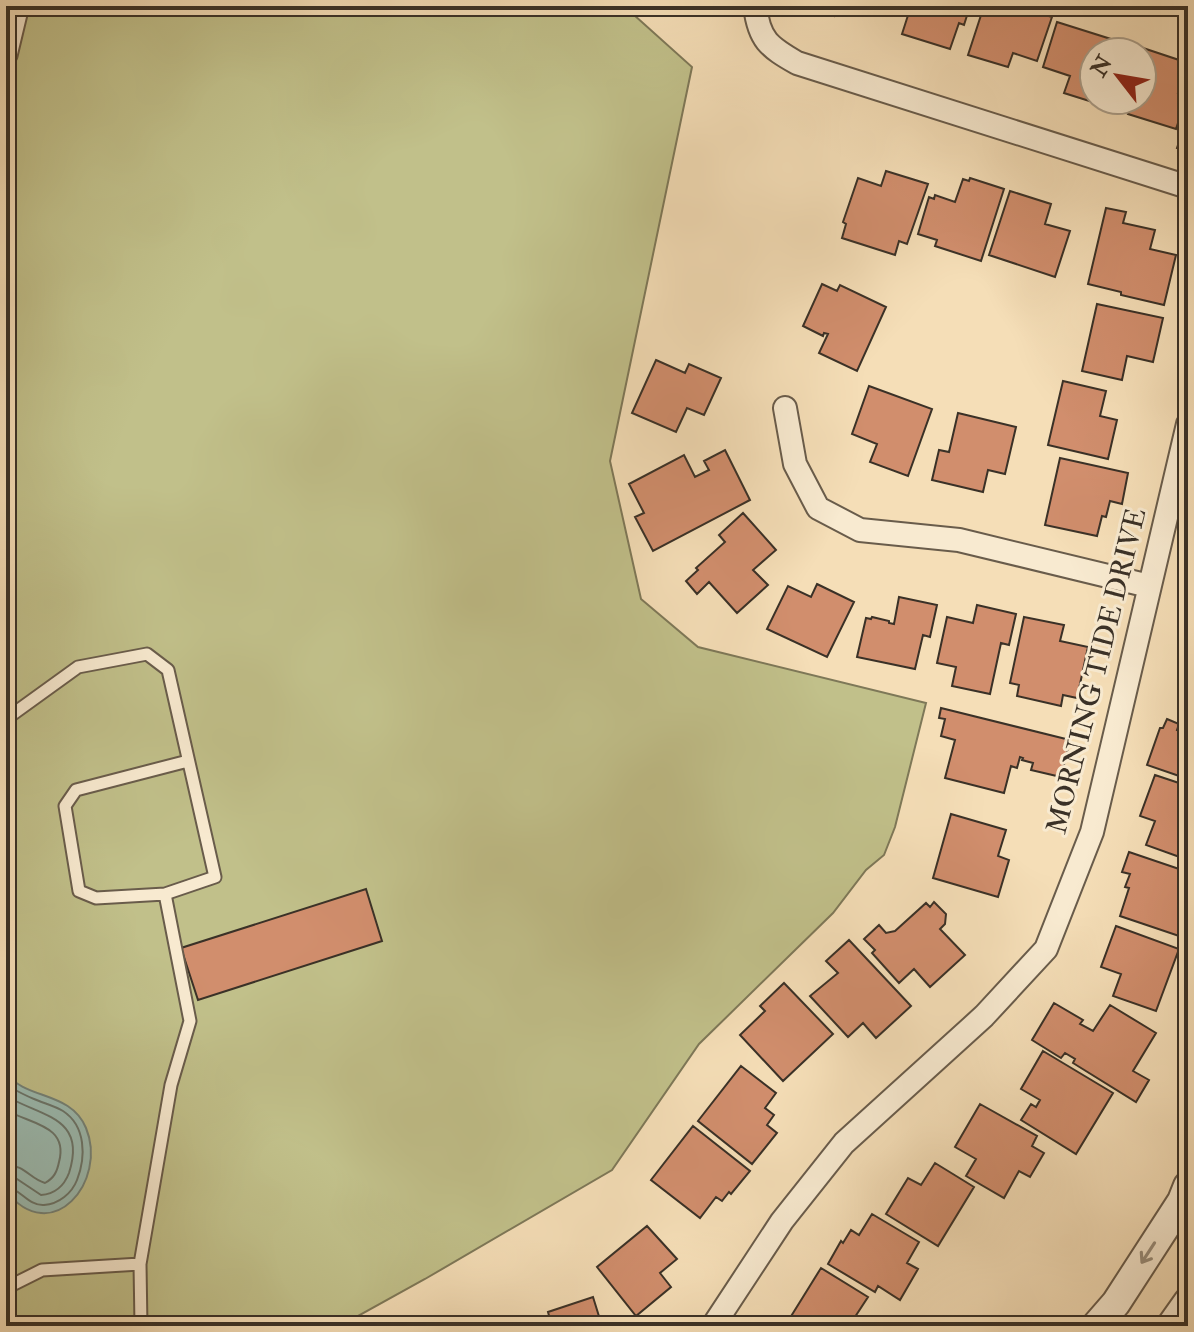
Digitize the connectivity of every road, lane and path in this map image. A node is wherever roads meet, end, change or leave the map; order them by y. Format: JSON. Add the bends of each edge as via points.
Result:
{"nodes":[{"id":1,"x":23,"y":6,"type":"edge"},
{"id":2,"x":755,"y":6,"type":"edge"},
{"id":3,"x":6,"y":64,"type":"edge"},
{"id":4,"x":1188,"y":187,"type":"edge"},
{"id":5,"x":785,"y":408,"type":"dead end"},
{"id":6,"x":1188,"y":424,"type":"edge"},
{"id":7,"x":1149,"y":586,"type":"junction"},
{"id":8,"x":6,"y":719,"type":"edge"},
{"id":9,"x":188,"y":761,"type":"junction"},
{"id":10,"x":165,"y":894,"type":"junction"},
{"id":11,"x":1188,"y":1186,"type":"edge"},
{"id":12,"x":140,"y":1264,"type":"junction"},
{"id":13,"x":6,"y":1288,"type":"edge"},
{"id":14,"x":1188,"y":1302,"type":"edge"},
{"id":15,"x":715,"y":1325,"type":"edge"},
{"id":16,"x":141,"y":1326,"type":"edge"},
{"id":17,"x":1096,"y":1326,"type":"edge"},
{"id":18,"x":1171,"y":1326,"type":"edge"}],
"edges":[{"from":1,"to":3,"type":"lane"},
{"from":2,"to":4,"type":"street","via":[[770,47],[797,63]]},
{"from":5,"to":7,"type":"street","via":[[795,464],[818,508],[860,530],[959,540]]},
{"from":6,"to":7,"type":"street","name":"MORNING TIDE DRIVE"},
{"from":7,"to":15,"type":"street","name":"MORNING TIDE DRIVE","via":[[1092,832],[1046,949],[984,1016],[844,1143],[782,1221]]},
{"from":8,"to":9,"type":"lane","via":[[78,667],[147,654],[168,670]]},
{"from":9,"to":10,"type":"lane","via":[[215,877]]},
{"from":9,"to":10,"type":"lane","via":[[76,790],[65,806],[79,891],[96,898]]},
{"from":10,"to":12,"type":"lane","via":[[190,1021],[171,1085]]},
{"from":11,"to":17,"type":"street","one_way":true,"via":[[1116,1303]]},
{"from":12,"to":13,"type":"lane","via":[[42,1270]]},
{"from":12,"to":16,"type":"lane"},
{"from":14,"to":18,"type":"street"}]}
